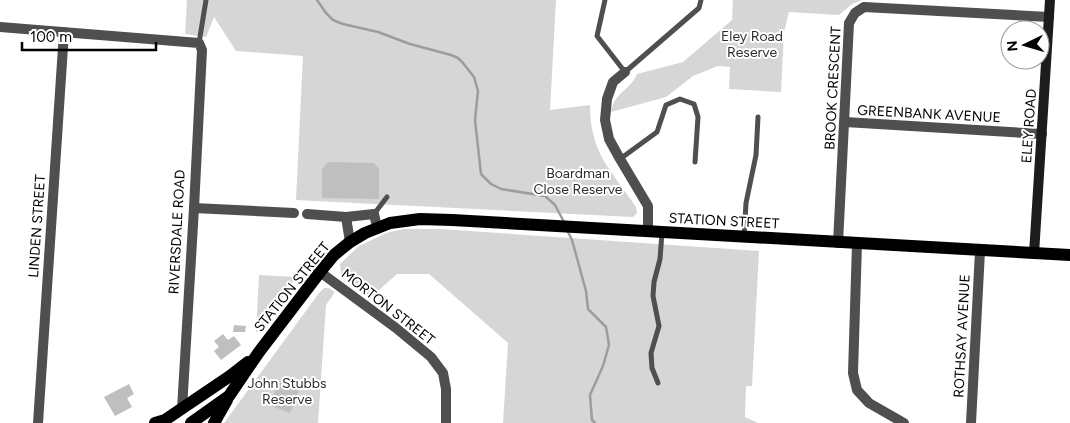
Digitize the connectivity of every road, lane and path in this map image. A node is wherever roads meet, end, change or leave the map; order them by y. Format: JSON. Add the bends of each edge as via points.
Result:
{"nodes":[{"id":1,"x":206,"y":0,"type":"edge"},
{"id":2,"x":605,"y":0,"type":"edge"},
{"id":3,"x":701,"y":0,"type":"edge"},
{"id":4,"x":1050,"y":0,"type":"edge"},
{"id":5,"x":1049,"y":17,"type":"junction"},
{"id":6,"x":0,"y":27,"type":"edge"},
{"id":7,"x":64,"y":32,"type":"junction"},
{"id":8,"x":199,"y":43,"type":"junction"},
{"id":9,"x":625,"y":72,"type":"junction"},
{"id":10,"x":758,"y":117,"type":"dead end"},
{"id":11,"x":845,"y":122,"type":"junction"},
{"id":12,"x":1042,"y":134,"type":"junction"},
{"id":13,"x":620,"y":159,"type":"junction"},
{"id":14,"x":695,"y":162,"type":"dead end"},
{"id":15,"x":387,"y":197,"type":"dead end"},
{"id":16,"x":194,"y":208,"type":"junction"},
{"id":17,"x":294,"y":213,"type":"dead end"},
{"id":18,"x":307,"y":214,"type":"dead end"},
{"id":19,"x":374,"y":214,"type":"junction"},
{"id":20,"x":346,"y":217,"type":"junction"},
{"id":21,"x":377,"y":227,"type":"junction"},
{"id":22,"x":648,"y":232,"type":"junction"},
{"id":23,"x":662,"y":233,"type":"junction"},
{"id":24,"x":744,"y":238,"type":"junction"},
{"id":25,"x":350,"y":242,"type":"junction"},
{"id":26,"x":838,"y":243,"type":"junction"},
{"id":27,"x":857,"y":244,"type":"junction"},
{"id":28,"x":980,"y":251,"type":"junction"},
{"id":29,"x":1034,"y":254,"type":"junction"},
{"id":30,"x":1070,"y":255,"type":"edge"},
{"id":31,"x":320,"y":272,"type":"junction"},
{"id":32,"x":259,"y":352,"type":"junction"},
{"id":33,"x":658,"y":383,"type":"dead end"},
{"id":34,"x":229,"y":396,"type":"junction"},
{"id":35,"x":182,"y":408,"type":"junction"},
{"id":36,"x":38,"y":423,"type":"edge"},
{"id":37,"x":155,"y":423,"type":"edge"},
{"id":38,"x":181,"y":423,"type":"edge"},
{"id":39,"x":191,"y":423,"type":"edge"},
{"id":40,"x":214,"y":423,"type":"edge"},
{"id":41,"x":446,"y":423,"type":"edge"},
{"id":42,"x":904,"y":423,"type":"edge"},
{"id":43,"x":971,"y":423,"type":"edge"}],
"edges":[{"from":1,"to":8,"type":"lane"},
{"from":2,"to":9,"type":"lane","via":[[597,36]]},
{"from":3,"to":9,"type":"lane","via":[[699,8]]},
{"from":4,"to":5,"type":"main road","name":"ELEY ROAD"},
{"from":5,"to":11,"type":"street","name":"BROOK CRESCENT","via":[[864,7],[849,23]]},
{"from":5,"to":12,"type":"main road","name":"ELEY ROAD"},
{"from":6,"to":7,"type":"street"},
{"from":7,"to":8,"type":"street"},
{"from":7,"to":36,"type":"street","name":"LINDEN STREET"},
{"from":8,"to":16,"type":"street","name":"RIVERSDALE ROAD","via":[[202,50]]},
{"from":9,"to":13,"type":"street","via":[[613,82],[605,120],[609,139]]},
{"from":10,"to":24,"type":"lane"},
{"from":11,"to":12,"type":"street","name":"GREENBANK AVENUE"},
{"from":11,"to":26,"type":"street","name":"BROOK CRESCENT"},
{"from":12,"to":29,"type":"main road","name":"ELEY ROAD"},
{"from":13,"to":14,"type":"lane","via":[[657,132],[666,105],[680,99],[694,104],[698,117]]},
{"from":13,"to":22,"type":"street","via":[[648,206]]},
{"from":15,"to":19,"type":"lane"},
{"from":16,"to":17,"type":"street"},
{"from":16,"to":35,"type":"street","name":"RIVERSDALE ROAD"},
{"from":18,"to":20,"type":"street"},
{"from":19,"to":20,"type":"street"},
{"from":19,"to":21,"type":"street"},
{"from":20,"to":25,"type":"street","name":"STATION STREET"},
{"from":21,"to":22,"type":"main road","name":"STATION STREET","via":[[420,219]]},
{"from":21,"to":25,"type":"main road","name":"STATION STREET"},
{"from":22,"to":23,"type":"main road","name":"STATION STREET"},
{"from":23,"to":24,"type":"main road","name":"STATION STREET"},
{"from":23,"to":33,"type":"lane","via":[[653,296],[659,326],[651,353]]},
{"from":24,"to":26,"type":"main road","name":"STATION STREET"},
{"from":25,"to":31,"type":"main road","name":"STATION STREET"},
{"from":26,"to":27,"type":"main road","name":"STATION STREET"},
{"from":27,"to":28,"type":"main road","name":"STATION STREET"},
{"from":27,"to":42,"type":"street","via":[[853,373],[857,390],[868,403]]},
{"from":28,"to":29,"type":"main road","name":"STATION STREET"},
{"from":28,"to":43,"type":"street","name":"ROTHSAY AVENUE"},
{"from":29,"to":30,"type":"main road","name":"STATION STREET"},
{"from":31,"to":32,"type":"main road","name":"STATION STREET"},
{"from":31,"to":41,"type":"street","name":"MORTON STREET","via":[[431,357],[445,381]]},
{"from":32,"to":34,"type":"main road","name":"STATION STREET"},
{"from":32,"to":35,"type":"main road","name":"STATION STREET"},
{"from":34,"to":39,"type":"main road","name":"STATION STREET"},
{"from":34,"to":40,"type":"main road"},
{"from":35,"to":37,"type":"main road","name":"STATION STREET"},
{"from":35,"to":38,"type":"main road","name":"RIVERSDALE ROAD"}]}
